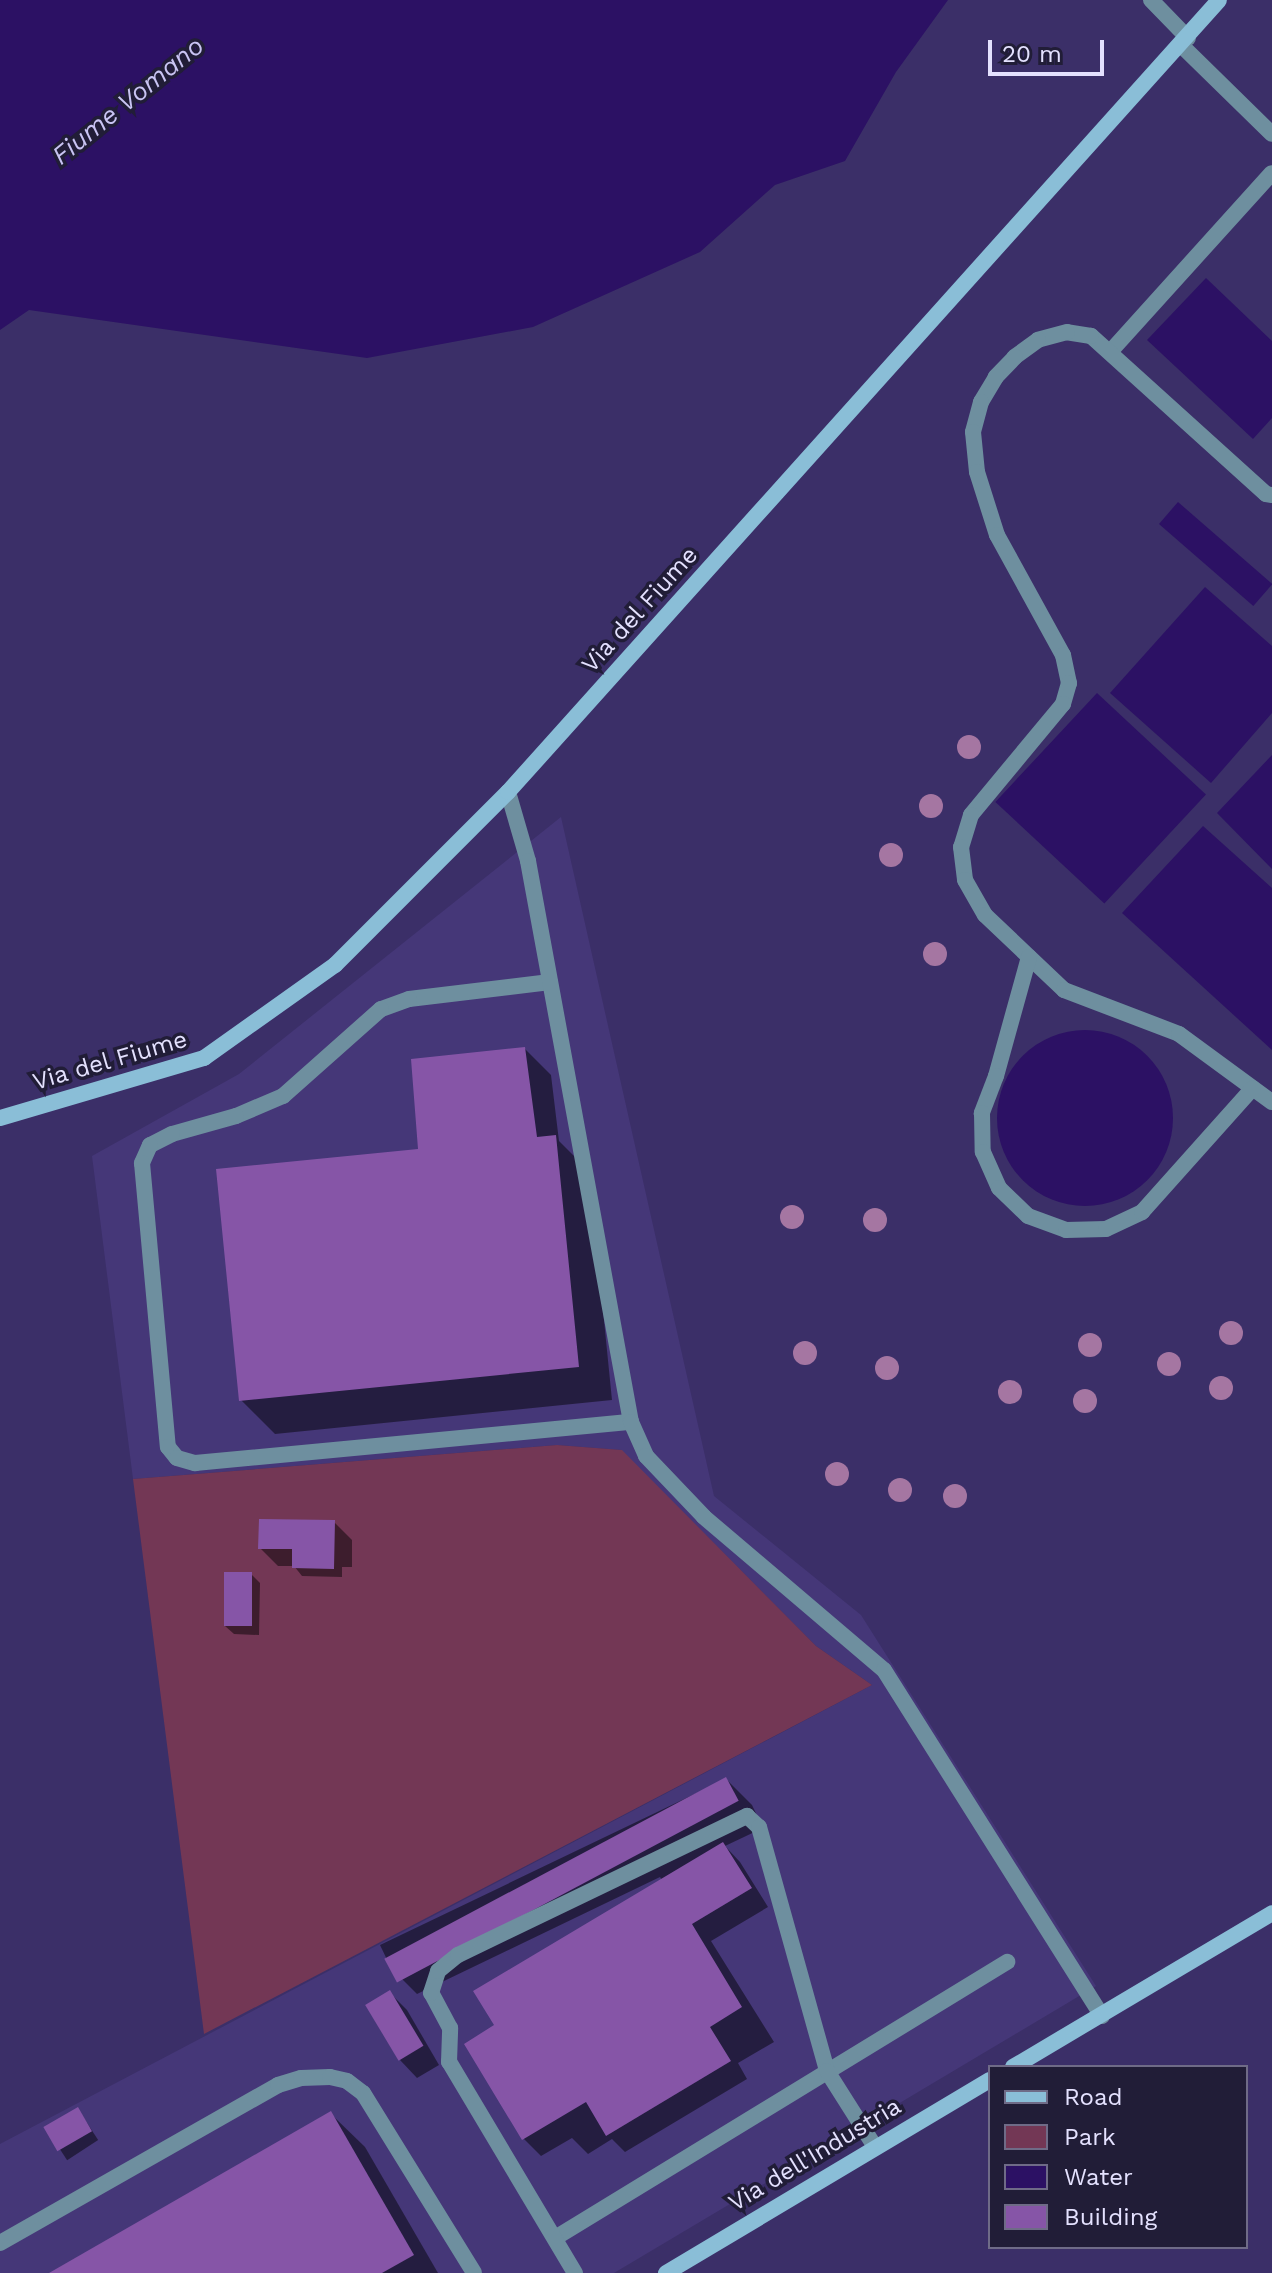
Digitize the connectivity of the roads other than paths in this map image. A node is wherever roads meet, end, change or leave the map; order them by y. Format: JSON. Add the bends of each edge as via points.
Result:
{"nodes":[{"id":1,"x":1151,"y":0,"type":"edge"},
{"id":2,"x":1219,"y":0,"type":"edge"},
{"id":3,"x":1184,"y":42,"type":"junction"},
{"id":4,"x":1272,"y":134,"type":"edge"},
{"id":5,"x":1270,"y":179,"type":"edge"},
{"id":6,"x":1110,"y":352,"type":"junction"},
{"id":7,"x":1272,"y":495,"type":"edge"},
{"id":8,"x":508,"y":792,"type":"junction"},
{"id":9,"x":1029,"y":957,"type":"junction"},
{"id":10,"x":550,"y":982,"type":"junction"},
{"id":11,"x":1253,"y":1088,"type":"junction"},
{"id":12,"x":1272,"y":1102,"type":"edge"},
{"id":13,"x":0,"y":1118,"type":"edge"},
{"id":14,"x":631,"y":1422,"type":"junction"},
{"id":15,"x":1272,"y":1913,"type":"edge"},
{"id":16,"x":1007,"y":1962,"type":"dead end"},
{"id":17,"x":1102,"y":2016,"type":"junction"},
{"id":18,"x":1016,"y":2065,"type":"edge"},
{"id":19,"x":827,"y":2071,"type":"junction"},
{"id":20,"x":988,"y":2081,"type":"edge"},
{"id":21,"x":875,"y":2147,"type":"junction"},
{"id":22,"x":555,"y":2238,"type":"junction"},
{"id":23,"x":0,"y":2243,"type":"edge"},
{"id":24,"x":472,"y":2272,"type":"edge"},
{"id":25,"x":575,"y":2273,"type":"edge"},
{"id":26,"x":666,"y":2273,"type":"edge"}],
"edges":[{"from":1,"to":3,"type":"street"},
{"from":2,"to":3,"type":"street","name":"Via del Fiume"},
{"from":3,"to":4,"type":"street"},
{"from":3,"to":8,"type":"street","name":"Via del Fiume"},
{"from":5,"to":6,"type":"street"},
{"from":6,"to":7,"type":"street"},
{"from":6,"to":9,"type":"street","via":[[1091,336],[1067,332],[1038,340],[996,377],[981,402],[973,432],[977,472],[997,535],[1063,655],[1069,683],[1063,704],[971,815],[961,847],[965,880],[985,915]]},
{"from":8,"to":10,"type":"street","via":[[528,861]]},
{"from":8,"to":13,"type":"street","name":"Via del Fiume","via":[[335,965],[204,1058]]},
{"from":9,"to":11,"type":"street","via":[[1064,990],[1179,1034]]},
{"from":9,"to":11,"type":"street","via":[[982,1113],[983,1152],[999,1188],[1028,1216],[1079,1230],[1106,1229],[1142,1212]]},
{"from":10,"to":14,"type":"street"},
{"from":10,"to":14,"type":"street","via":[[409,999],[381,1009],[283,1096],[150,1145],[142,1163],[168,1447],[177,1458],[195,1463]]},
{"from":11,"to":12,"type":"street"},
{"from":14,"to":17,"type":"street","via":[[646,1456],[704,1517],[884,1670]]},
{"from":15,"to":17,"type":"street"},
{"from":16,"to":19,"type":"street"},
{"from":17,"to":18,"type":"street"},
{"from":19,"to":21,"type":"street"},
{"from":19,"to":22,"type":"street"},
{"from":19,"to":22,"type":"street","via":[[759,1827],[747,1816],[458,1955],[438,1971],[431,1993],[450,2028],[449,2062]]},
{"from":20,"to":21,"type":"street","name":"Via dell'Industria"},
{"from":21,"to":26,"type":"street","name":"Via dell'Industria"},
{"from":22,"to":25,"type":"street"},
{"from":23,"to":24,"type":"street","via":[[278,2085],[330,2077],[363,2093]]}]}
